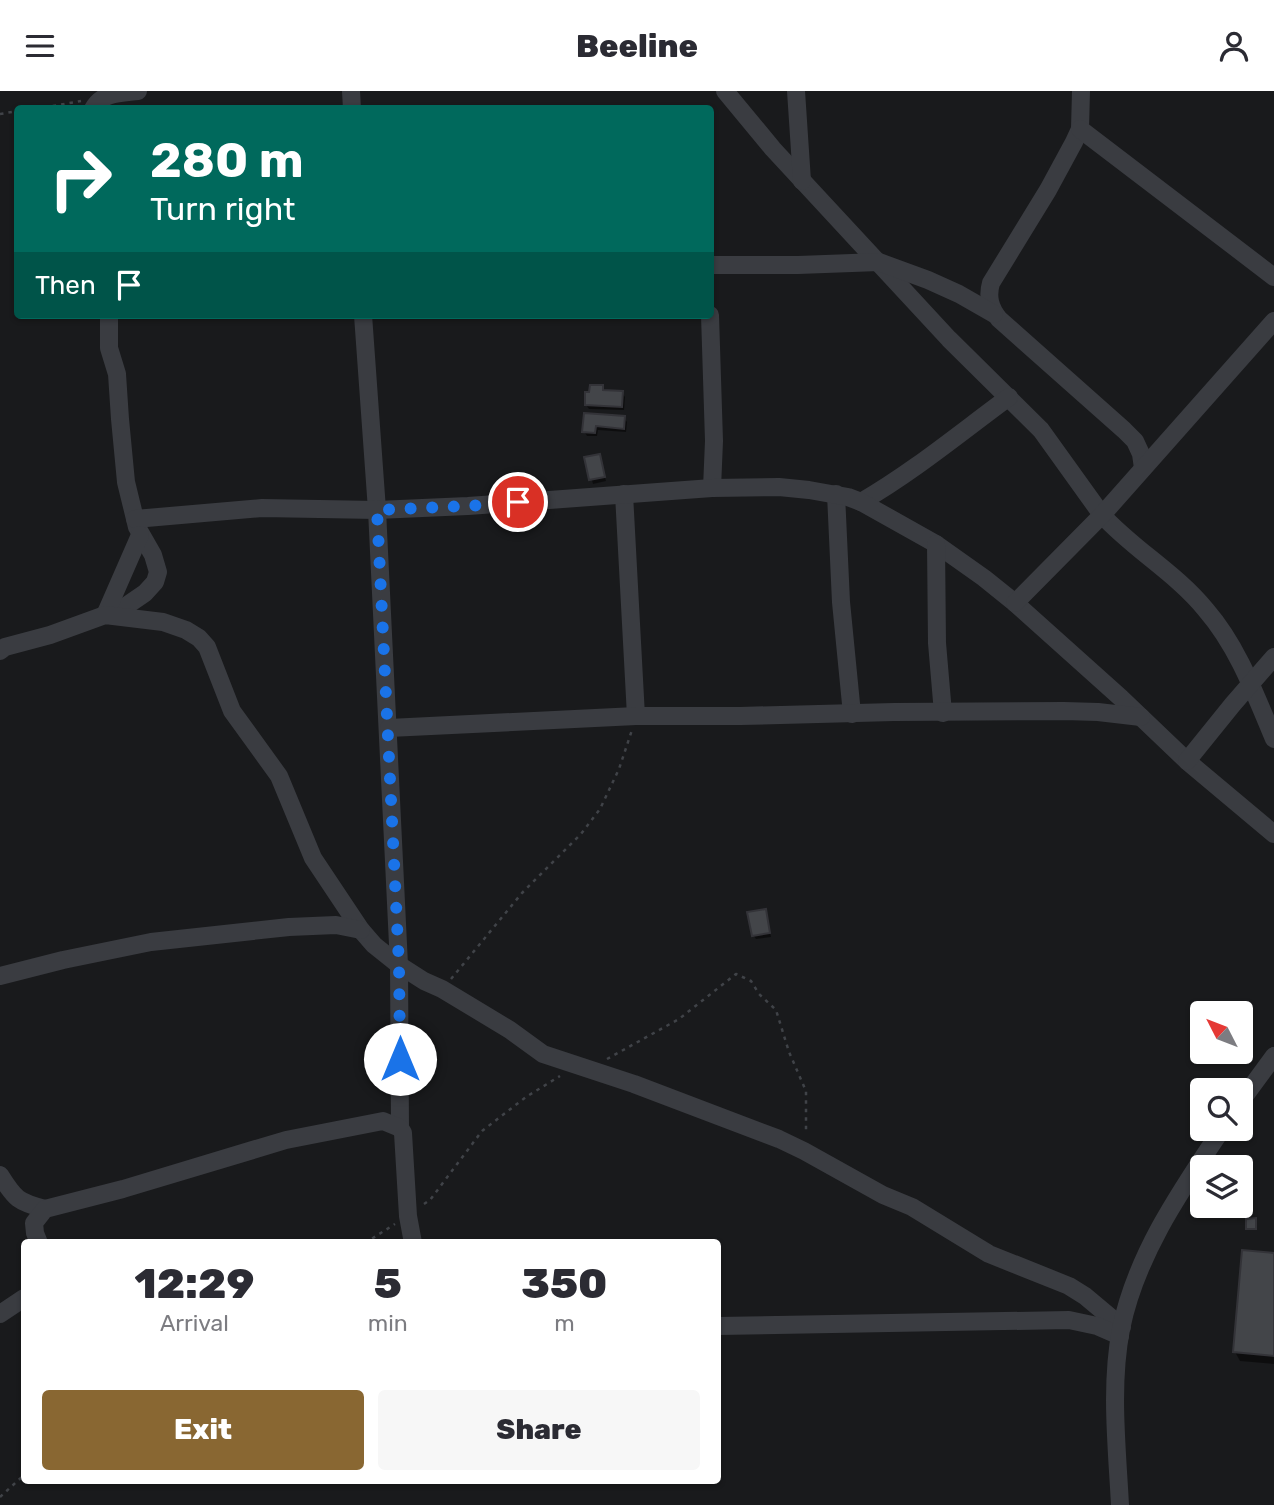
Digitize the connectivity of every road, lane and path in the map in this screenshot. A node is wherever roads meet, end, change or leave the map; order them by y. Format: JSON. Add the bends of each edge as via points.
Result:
{"nodes":[{"id":1,"x":138,"y":91,"type":"edge"},
{"id":2,"x":725,"y":91,"type":"edge"},
{"id":3,"x":796,"y":91,"type":"edge"},
{"id":4,"x":1081,"y":91,"type":"edge"},
{"id":5,"x":97,"y":103,"type":"edge"},
{"id":6,"x":77,"y":105,"type":"edge"},
{"id":7,"x":1080,"y":129,"type":"junction"},
{"id":8,"x":802,"y":181,"type":"junction"},
{"id":9,"x":878,"y":262,"type":"junction"},
{"id":10,"x":714,"y":265,"type":"edge"},
{"id":11,"x":1274,"y":277,"type":"edge"},
{"id":12,"x":994,"y":314,"type":"junction"},
{"id":13,"x":109,"y":319,"type":"edge"},
{"id":14,"x":363,"y":319,"type":"edge"},
{"id":15,"x":710,"y":319,"type":"edge"},
{"id":16,"x":1274,"y":321,"type":"edge"},
{"id":17,"x":1009,"y":397,"type":"junction"},
{"id":18,"x":1143,"y":468,"type":"junction"},
{"id":19,"x":712,"y":488,"type":"junction"},
{"id":20,"x":624,"y":494,"type":"junction"},
{"id":21,"x":836,"y":494,"type":"junction"},
{"id":22,"x":861,"y":502,"type":"junction"},
{"id":23,"x":377,"y":510,"type":"junction"},
{"id":24,"x":1102,"y":515,"type":"junction"},
{"id":25,"x":138,"y":527,"type":"junction"},
{"id":26,"x":936,"y":544,"type":"junction"},
{"id":27,"x":1015,"y":603,"type":"junction"},
{"id":28,"x":109,"y":615,"type":"junction"},
{"id":29,"x":0,"y":651,"type":"edge"},
{"id":30,"x":1274,"y":657,"type":"edge"},
{"id":31,"x":1250,"y":684,"type":"junction"},
{"id":32,"x":943,"y":713,"type":"junction"},
{"id":33,"x":852,"y":714,"type":"junction"},
{"id":34,"x":636,"y":716,"type":"junction"},
{"id":35,"x":1141,"y":717,"type":"junction"},
{"id":36,"x":388,"y":728,"type":"junction"},
{"id":37,"x":1274,"y":739,"type":"edge"},
{"id":38,"x":1187,"y":761,"type":"junction"},
{"id":39,"x":1274,"y":834,"type":"edge"},
{"id":40,"x":360,"y":930,"type":"junction"},
{"id":41,"x":399,"y":965,"type":"junction"},
{"id":42,"x":0,"y":976,"type":"edge"},
{"id":43,"x":442,"y":989,"type":"junction"},
{"id":44,"x":1274,"y":1055,"type":"edge"},
{"id":45,"x":588,"y":1069,"type":"junction"},
{"id":46,"x":561,"y":1076,"type":"dead end"},
{"id":47,"x":1253,"y":1084,"type":"edge"},
{"id":48,"x":400,"y":1128,"type":"junction"},
{"id":49,"x":1214,"y":1141,"type":"edge"},
{"id":50,"x":804,"y":1151,"type":"junction"},
{"id":51,"x":0,"y":1175,"type":"edge"},
{"id":52,"x":45,"y":1209,"type":"junction"},
{"id":53,"x":408,"y":1216,"type":"junction"},
{"id":54,"x":37,"y":1239,"type":"edge"},
{"id":55,"x":371,"y":1239,"type":"edge"},
{"id":56,"x":412,"y":1239,"type":"edge"},
{"id":57,"x":21,"y":1300,"type":"edge"},
{"id":58,"x":0,"y":1314,"type":"edge"},
{"id":59,"x":721,"y":1326,"type":"edge"},
{"id":60,"x":1121,"y":1332,"type":"junction"},
{"id":61,"x":21,"y":1478,"type":"edge"},
{"id":62,"x":0,"y":1497,"type":"edge"},
{"id":63,"x":1120,"y":1505,"type":"edge"}],
"edges":[{"from":1,"to":5,"type":"street"},
{"from":2,"to":8,"type":"street"},
{"from":3,"to":8,"type":"street"},
{"from":4,"to":7,"type":"street"},
{"from":5,"to":6,"type":"path"},
{"from":7,"to":11,"type":"street"},
{"from":7,"to":12,"type":"street","via":[[991,283],[989,299]]},
{"from":8,"to":9,"type":"street"},
{"from":9,"to":10,"type":"street"},
{"from":9,"to":12,"type":"street","via":[[928,280]]},
{"from":9,"to":17,"type":"street"},
{"from":12,"to":18,"type":"street","via":[[1130,435]]},
{"from":13,"to":25,"type":"street","via":[[123,461]]},
{"from":14,"to":23,"type":"street"},
{"from":15,"to":19,"type":"street"},
{"from":16,"to":18,"type":"street"},
{"from":17,"to":22,"type":"street"},
{"from":17,"to":24,"type":"street","via":[[1041,430]]},
{"from":18,"to":24,"type":"street"},
{"from":19,"to":20,"type":"street"},
{"from":19,"to":21,"type":"street","via":[[779,487]]},
{"from":20,"to":23,"type":"street"},
{"from":20,"to":34,"type":"street"},
{"from":21,"to":22,"type":"street"},
{"from":21,"to":33,"type":"street"},
{"from":22,"to":26,"type":"street"},
{"from":23,"to":25,"type":"street","via":[[262,508]]},
{"from":23,"to":36,"type":"street"},
{"from":24,"to":27,"type":"street"},
{"from":24,"to":31,"type":"street","via":[[1206,609]]},
{"from":25,"to":28,"type":"street"},
{"from":25,"to":28,"type":"street","via":[[157,564],[155,582]]},
{"from":26,"to":27,"type":"street"},
{"from":26,"to":32,"type":"street"},
{"from":27,"to":35,"type":"street"},
{"from":28,"to":29,"type":"street"},
{"from":28,"to":40,"type":"street","via":[[163,622],[199,638],[232,711],[279,776],[313,858]]},
{"from":30,"to":31,"type":"street"},
{"from":31,"to":37,"type":"street"},
{"from":31,"to":38,"type":"street"},
{"from":32,"to":33,"type":"street"},
{"from":32,"to":35,"type":"street","via":[[1064,711]]},
{"from":33,"to":34,"type":"street"},
{"from":34,"to":36,"type":"street"},
{"from":34,"to":43,"type":"path","via":[[600,809]]},
{"from":35,"to":38,"type":"street"},
{"from":36,"to":41,"type":"street"},
{"from":38,"to":39,"type":"street"},
{"from":40,"to":41,"type":"street"},
{"from":40,"to":42,"type":"street","via":[[336,925],[289,927],[151,942]]},
{"from":41,"to":43,"type":"street"},
{"from":41,"to":48,"type":"street"},
{"from":43,"to":45,"type":"street","via":[[543,1054]]},
{"from":44,"to":47,"type":"street"},
{"from":45,"to":50,"type":"street"},
{"from":45,"to":50,"type":"path","via":[[679,1019],[736,974],[751,981],[776,1010],[806,1091]]},
{"from":46,"to":53,"type":"path","via":[[482,1131],[430,1200]]},
{"from":48,"to":52,"type":"street","via":[[374,1121],[286,1140]]},
{"from":48,"to":53,"type":"street"},
{"from":49,"to":60,"type":"street","via":[[1140,1269]]},
{"from":50,"to":60,"type":"street","via":[[912,1207],[989,1254],[1069,1286]]},
{"from":51,"to":52,"type":"street","via":[[18,1199]]},
{"from":52,"to":54,"type":"street","via":[[34,1223]]},
{"from":53,"to":55,"type":"path"},
{"from":53,"to":56,"type":"street"},
{"from":57,"to":58,"type":"street"},
{"from":59,"to":60,"type":"street","via":[[1069,1320]]},
{"from":60,"to":63,"type":"street","via":[[1116,1364]]},
{"from":61,"to":62,"type":"path"}]}
